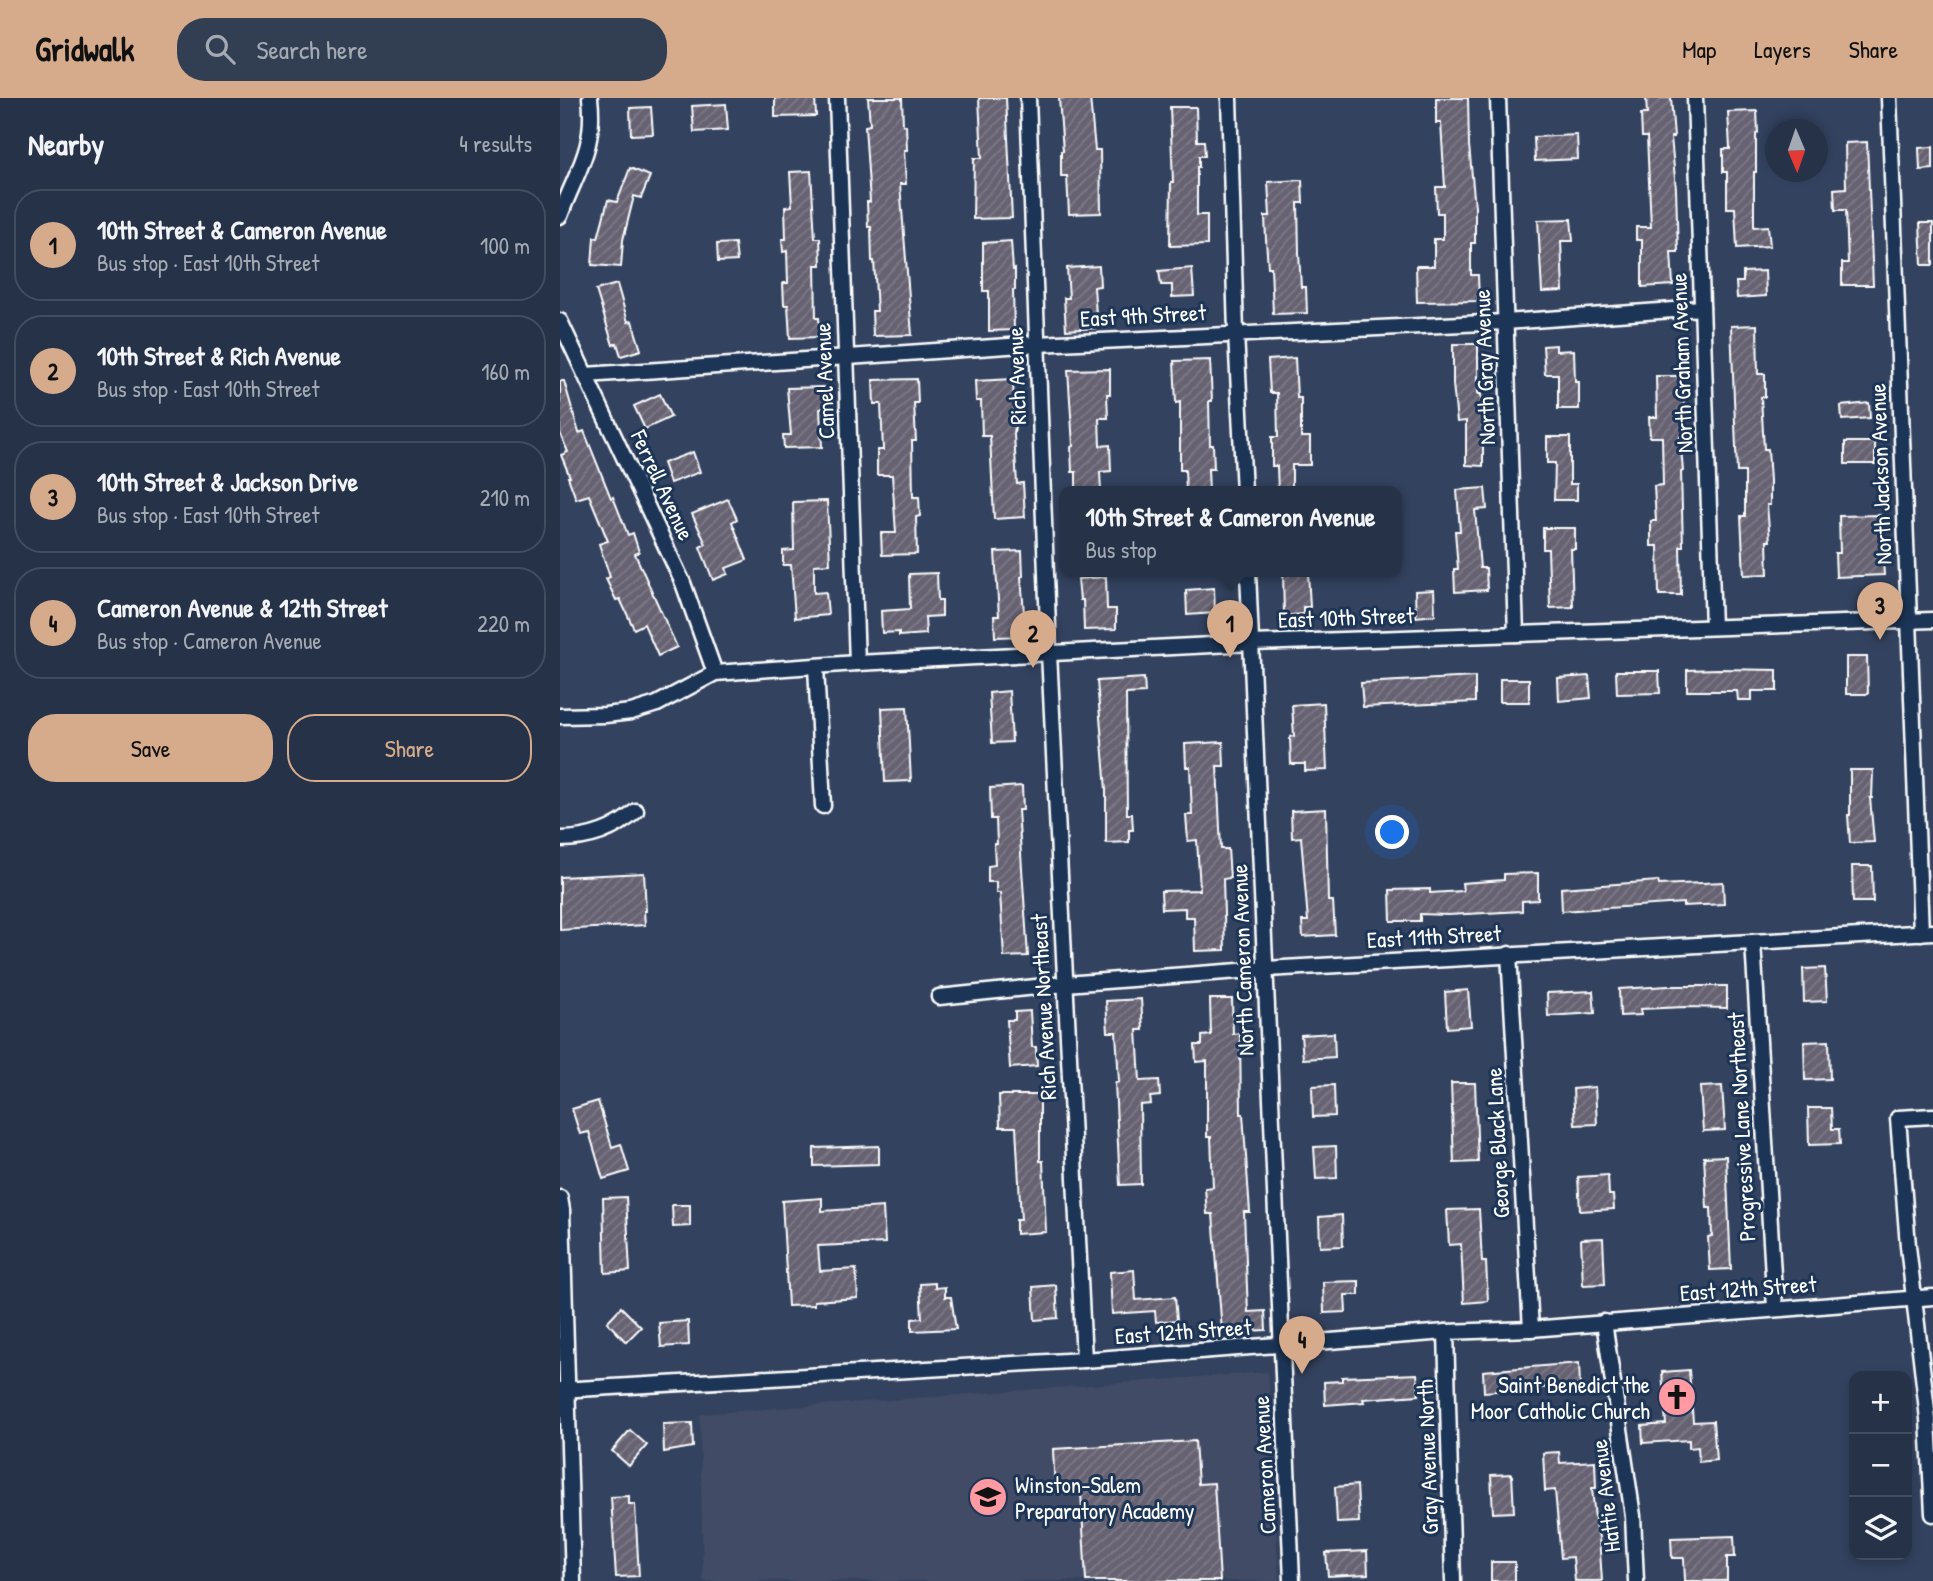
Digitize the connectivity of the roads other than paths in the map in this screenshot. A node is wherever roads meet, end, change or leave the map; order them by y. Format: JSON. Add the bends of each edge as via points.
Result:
{"nodes":[{"id":1,"x":590,"y":98,"type":"edge"},
{"id":2,"x":837,"y":98,"type":"edge"},
{"id":3,"x":1028,"y":98,"type":"edge"},
{"id":4,"x":1228,"y":98,"type":"edge"},
{"id":5,"x":1497,"y":98,"type":"edge"},
{"id":6,"x":1695,"y":98,"type":"edge"},
{"id":7,"x":1889,"y":98,"type":"edge"},
{"id":8,"x":560,"y":216,"type":"edge"},
{"id":9,"x":1702,"y":308,"type":"junction"},
{"id":10,"x":560,"y":321,"type":"edge"},
{"id":11,"x":1505,"y":322,"type":"junction"},
{"id":12,"x":1236,"y":333,"type":"junction"},
{"id":13,"x":1037,"y":344,"type":"junction"},
{"id":14,"x":846,"y":359,"type":"junction"},
{"id":15,"x":586,"y":375,"type":"junction"},
{"id":16,"x":1244,"y":486,"type":"edge"},
{"id":17,"x":1248,"y":577,"type":"edge"},
{"id":18,"x":1933,"y":620,"type":"edge"},
{"id":19,"x":1908,"y":621,"type":"junction"},
{"id":20,"x":1713,"y":627,"type":"junction"},
{"id":21,"x":1516,"y":634,"type":"junction"},
{"id":22,"x":1252,"y":643,"type":"junction"},
{"id":23,"x":1049,"y":653,"type":"junction"},
{"id":24,"x":857,"y":663,"type":"junction"},
{"id":25,"x":816,"y":666,"type":"junction"},
{"id":26,"x":715,"y":673,"type":"junction"},
{"id":27,"x":560,"y":716,"type":"edge"},
{"id":28,"x":823,"y":806,"type":"dead end"},
{"id":29,"x":636,"y":811,"type":"dead end"},
{"id":30,"x":560,"y":839,"type":"edge"},
{"id":31,"x":1927,"y":933,"type":"edge"},
{"id":32,"x":1753,"y":942,"type":"junction"},
{"id":33,"x":1509,"y":954,"type":"junction"},
{"id":34,"x":1266,"y":969,"type":"junction"},
{"id":35,"x":1065,"y":984,"type":"junction"},
{"id":36,"x":939,"y":997,"type":"dead end"},
{"id":37,"x":1933,"y":1116,"type":"edge"},
{"id":38,"x":560,"y":1198,"type":"edge"},
{"id":39,"x":1933,"y":1297,"type":"edge"},
{"id":40,"x":1914,"y":1298,"type":"junction"},
{"id":41,"x":1775,"y":1308,"type":"junction"},
{"id":42,"x":1604,"y":1322,"type":"junction"},
{"id":43,"x":1531,"y":1329,"type":"junction"},
{"id":44,"x":1446,"y":1332,"type":"junction"},
{"id":45,"x":1280,"y":1347,"type":"junction"},
{"id":46,"x":1084,"y":1360,"type":"junction"},
{"id":47,"x":564,"y":1389,"type":"edge"},
{"id":48,"x":1931,"y":1419,"type":"edge"},
{"id":49,"x":1933,"y":1514,"type":"edge"},
{"id":50,"x":573,"y":1581,"type":"edge"},
{"id":51,"x":1292,"y":1581,"type":"edge"},
{"id":52,"x":1453,"y":1581,"type":"edge"},
{"id":53,"x":1636,"y":1581,"type":"edge"}],
"edges":[{"from":1,"to":8,"type":"street","via":[[591,136]]},
{"from":2,"to":14,"type":"street","name":"Camel Avenue"},
{"from":3,"to":13,"type":"street","name":"Rich Avenue"},
{"from":4,"to":12,"type":"street"},
{"from":5,"to":11,"type":"street","name":"North Gray Avenue"},
{"from":6,"to":9,"type":"street","name":"North Graham Avenue"},
{"from":7,"to":19,"type":"street","name":"North Jackson Avenue"},
{"from":9,"to":11,"type":"street","name":"East 9th Street"},
{"from":9,"to":20,"type":"street","name":"North Graham Avenue"},
{"from":10,"to":15,"type":"street","name":"Ferrell Avenue"},
{"from":11,"to":12,"type":"street","name":"East 9th Street"},
{"from":11,"to":21,"type":"street","name":"North Gray Avenue"},
{"from":12,"to":13,"type":"street","name":"East 9th Street"},
{"from":12,"to":16,"type":"street"},
{"from":13,"to":14,"type":"street","name":"East 9th Street"},
{"from":13,"to":23,"type":"street","name":"Rich Avenue"},
{"from":14,"to":15,"type":"street","name":"East 9th Street"},
{"from":14,"to":24,"type":"street","name":"Camel Avenue"},
{"from":15,"to":26,"type":"street","name":"Ferrell Avenue","via":[[684,583]]},
{"from":17,"to":22,"type":"street","name":"North Cameron Avenue"},
{"from":18,"to":19,"type":"street","name":"East 10th Street"},
{"from":19,"to":20,"type":"street","name":"East 10th Street"},
{"from":19,"to":31,"type":"street","name":"North Jackson Avenue"},
{"from":20,"to":21,"type":"street","name":"East 10th Street"},
{"from":21,"to":22,"type":"street","name":"East 10th Street"},
{"from":22,"to":23,"type":"street","name":"East 10th Street"},
{"from":22,"to":34,"type":"street","name":"North Cameron Avenue"},
{"from":23,"to":24,"type":"street","name":"East 10th Street"},
{"from":23,"to":35,"type":"street","name":"Rich Avenue Northeast"},
{"from":24,"to":25,"type":"street","name":"East 10th Street"},
{"from":25,"to":26,"type":"street","name":"East 10th Street"},
{"from":25,"to":28,"type":"street"},
{"from":26,"to":27,"type":"street","name":"East 10th Street","via":[[657,704],[631,712]]},
{"from":29,"to":30,"type":"street","via":[[601,832]]},
{"from":31,"to":32,"type":"street","name":"East 11th Street"},
{"from":32,"to":33,"type":"street","name":"East 11th Street"},
{"from":32,"to":41,"type":"street","name":"Progressive Lane Northeast"},
{"from":33,"to":34,"type":"street","name":"East 11th Street"},
{"from":33,"to":43,"type":"street","name":"George Black Lane"},
{"from":34,"to":35,"type":"street","name":"East 11th Street"},
{"from":34,"to":45,"type":"street","name":"North Cameron Avenue"},
{"from":35,"to":36,"type":"street","name":"East 11th Street"},
{"from":35,"to":46,"type":"street","name":"Rich Avenue Northeast"},
{"from":37,"to":40,"type":"street","via":[[1898,1118]]},
{"from":38,"to":47,"type":"street"},
{"from":39,"to":40,"type":"street","name":"East 12th Street"},
{"from":40,"to":41,"type":"street","name":"East 12th Street"},
{"from":40,"to":48,"type":"street"},
{"from":41,"to":42,"type":"street","name":"East 12th Street"},
{"from":42,"to":43,"type":"street","name":"East 12th Street"},
{"from":42,"to":53,"type":"street","name":"Hattie Avenue","via":[[1633,1516]]},
{"from":43,"to":44,"type":"street","name":"East 12th Street"},
{"from":44,"to":45,"type":"street","name":"East 12th Street"},
{"from":44,"to":52,"type":"street","name":"Gray Avenue North"},
{"from":45,"to":46,"type":"street","name":"East 12th Street"},
{"from":45,"to":51,"type":"street","name":"Cameron Avenue"},
{"from":46,"to":47,"type":"street","name":"East 12th Street"},
{"from":47,"to":50,"type":"street"},
{"from":48,"to":49,"type":"street"}]}
